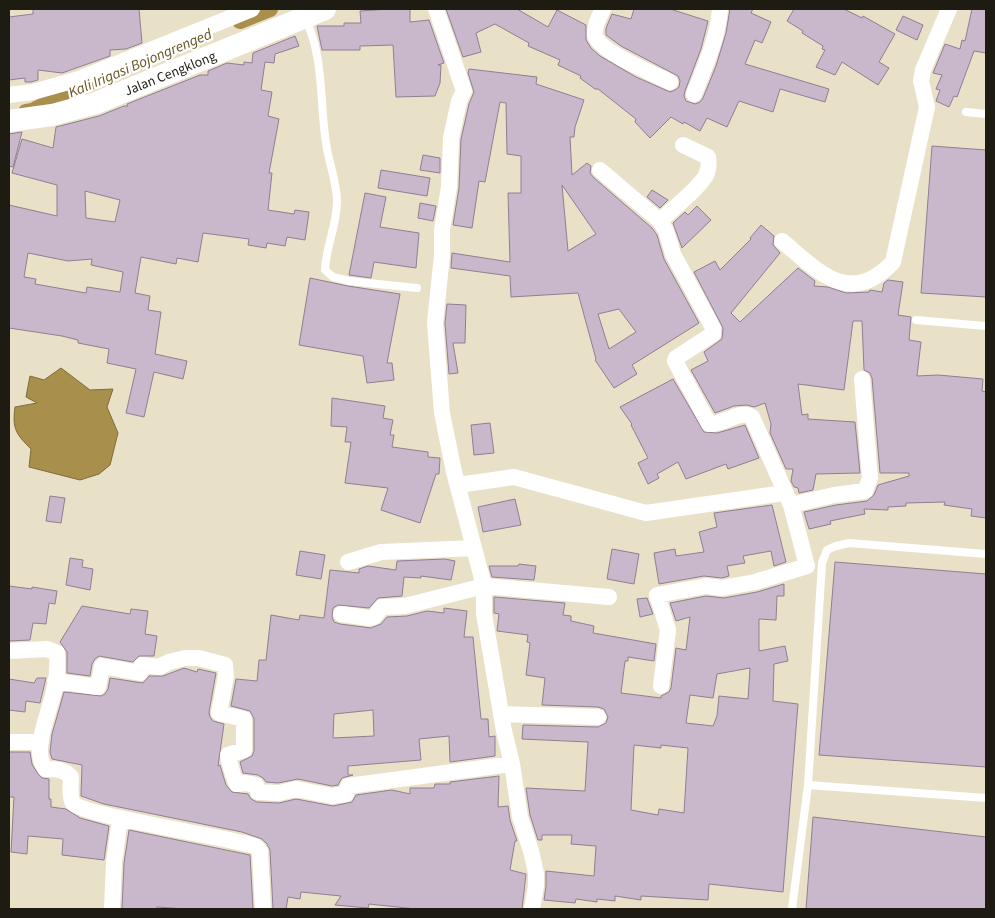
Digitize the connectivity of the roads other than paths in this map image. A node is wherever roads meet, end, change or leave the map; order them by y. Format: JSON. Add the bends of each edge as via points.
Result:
{"nodes":[{"id":1,"x":252,"y":9,"type":"edge"},
{"id":2,"x":436,"y":9,"type":"edge"},
{"id":3,"x":603,"y":9,"type":"edge"},
{"id":4,"x":720,"y":9,"type":"edge"},
{"id":5,"x":949,"y":9,"type":"edge"},
{"id":6,"x":309,"y":12,"type":"edge"},
{"id":7,"x":670,"y":82,"type":"dead end"},
{"id":8,"x":694,"y":94,"type":"dead end"},
{"id":9,"x":9,"y":95,"type":"edge"},
{"id":10,"x":966,"y":112,"type":"dead end"},
{"id":11,"x":986,"y":114,"type":"edge"},
{"id":12,"x":9,"y":121,"type":"edge"},
{"id":13,"x":683,"y":145,"type":"dead end"},
{"id":14,"x":600,"y":170,"type":"dead end"},
{"id":15,"x":660,"y":221,"type":"junction"},
{"id":16,"x":782,"y":241,"type":"dead end"},
{"id":17,"x":417,"y":288,"type":"dead end"},
{"id":18,"x":916,"y":320,"type":"dead end"},
{"id":19,"x":986,"y":326,"type":"edge"},
{"id":20,"x":862,"y":379,"type":"dead end"},
{"id":21,"x":458,"y":485,"type":"junction"},
{"id":22,"x":787,"y":499,"type":"junction"},
{"id":23,"x":474,"y":548,"type":"junction"},
{"id":24,"x":986,"y":554,"type":"edge"},
{"id":25,"x":348,"y":562,"type":"dead end"},
{"id":26,"x":484,"y":586,"type":"junction"},
{"id":27,"x":609,"y":597,"type":"dead end"},
{"id":28,"x":341,"y":614,"type":"dead end"},
{"id":29,"x":9,"y":651,"type":"edge"},
{"id":30,"x":55,"y":681,"type":"junction"},
{"id":31,"x":661,"y":686,"type":"dead end"},
{"id":32,"x":501,"y":714,"type":"junction"},
{"id":33,"x":598,"y":717,"type":"dead end"},
{"id":34,"x":9,"y":742,"type":"edge"},
{"id":35,"x":41,"y":742,"type":"junction"},
{"id":36,"x":512,"y":764,"type":"junction"},
{"id":37,"x":808,"y":785,"type":"junction"},
{"id":38,"x":986,"y":798,"type":"edge"},
{"id":39,"x":120,"y":819,"type":"junction"},
{"id":40,"x":112,"y":909,"type":"edge"},
{"id":41,"x":263,"y":909,"type":"edge"},
{"id":42,"x":532,"y":909,"type":"edge"},
{"id":43,"x":792,"y":909,"type":"edge"}],
"edges":[{"from":1,"to":9,"type":"street","via":[[79,79]]},
{"from":2,"to":21,"type":"street","via":[[464,91],[450,138],[449,187],[442,230],[435,323],[442,413]]},
{"from":3,"to":7,"type":"street","via":[[594,32],[598,43]]},
{"from":4,"to":8,"type":"street","via":[[711,50]]},
{"from":5,"to":16,"type":"street","via":[[923,70],[921,81],[926,113],[893,262],[883,273],[869,280],[854,284],[837,282],[823,275]]},
{"from":6,"to":12,"type":"main road","name":"Jalan Cengklong","via":[[96,103],[52,115]]},
{"from":6,"to":17,"type":"lane","via":[[319,60],[322,118],[337,200],[325,270],[333,277],[349,281]]},
{"from":10,"to":11,"type":"lane"},
{"from":13,"to":15,"type":"street","via":[[708,157],[708,172]]},
{"from":14,"to":15,"type":"street"},
{"from":15,"to":22,"type":"street","via":[[673,254],[713,328],[713,334],[675,361],[709,424],[742,414],[752,417]]},
{"from":18,"to":19,"type":"lane"},
{"from":20,"to":22,"type":"street","via":[[870,478],[865,491]]},
{"from":21,"to":22,"type":"street","via":[[514,477],[646,513]]},
{"from":21,"to":23,"type":"street"},
{"from":22,"to":31,"type":"street","via":[[807,566],[755,582],[657,595],[668,630]]},
{"from":23,"to":25,"type":"street","via":[[381,552]]},
{"from":23,"to":26,"type":"street"},
{"from":24,"to":37,"type":"lane","via":[[849,544],[827,550],[822,563]]},
{"from":26,"to":27,"type":"street"},
{"from":26,"to":28,"type":"street","via":[[405,606],[382,607],[369,618]]},
{"from":26,"to":32,"type":"street","via":[[484,614]]},
{"from":29,"to":30,"type":"street","via":[[47,649],[57,653]]},
{"from":30,"to":35,"type":"street"},
{"from":30,"to":36,"type":"street","via":[[98,687],[102,666],[140,673],[142,665],[159,667],[185,658],[225,665],[220,713],[244,719],[244,750],[228,755],[230,764],[237,784],[256,785],[258,792],[279,793],[296,789],[332,796],[346,794],[348,786]]},
{"from":32,"to":33,"type":"street"},
{"from":32,"to":36,"type":"street"},
{"from":34,"to":35,"type":"street"},
{"from":35,"to":39,"type":"street","via":[[42,765],[71,776],[74,804]]},
{"from":36,"to":42,"type":"street","via":[[520,817],[536,873]]},
{"from":37,"to":38,"type":"lane"},
{"from":37,"to":43,"type":"lane"},
{"from":39,"to":40,"type":"street"},
{"from":39,"to":41,"type":"street","via":[[255,846],[260,851]]}]}
